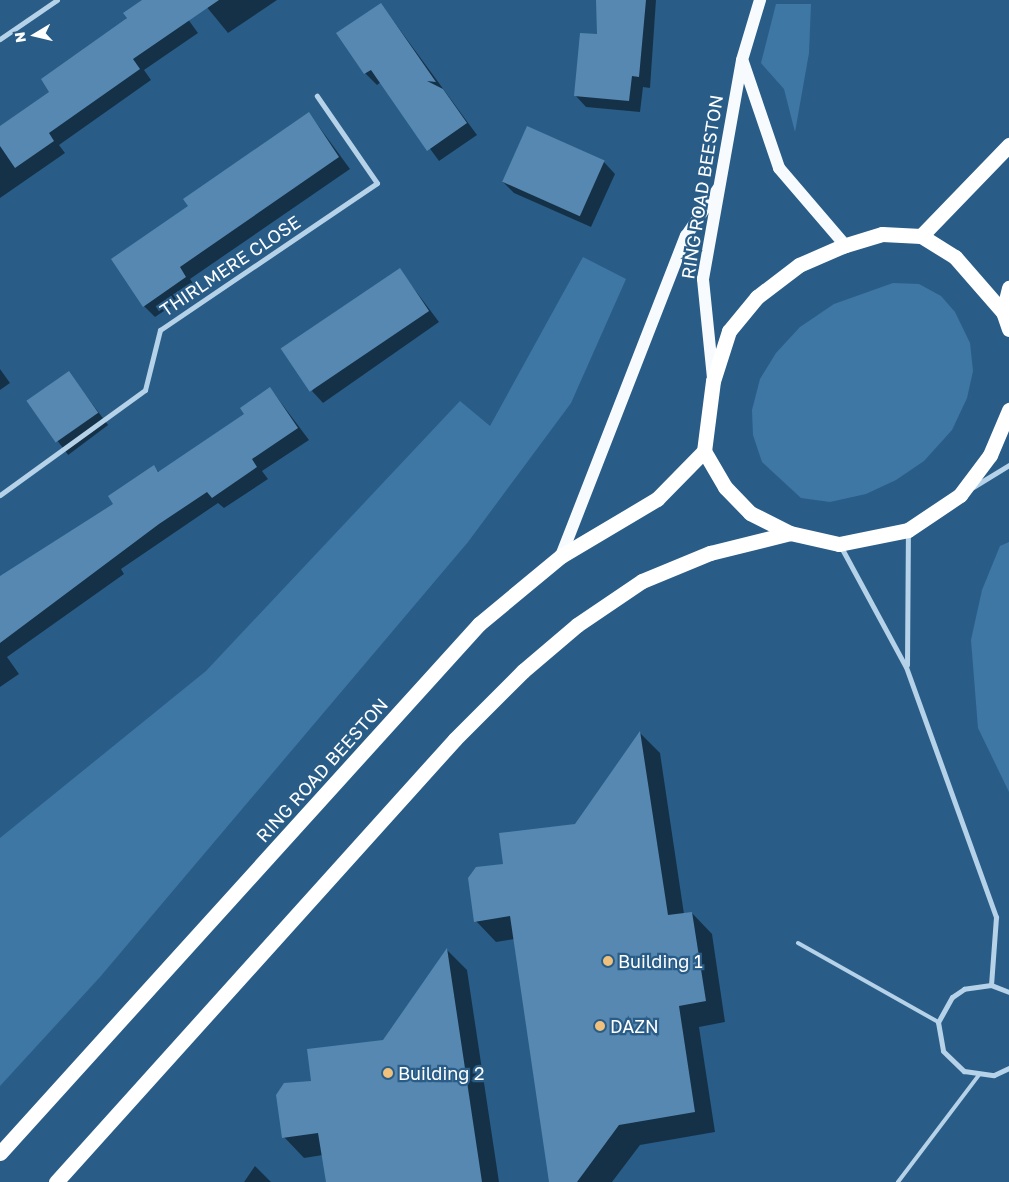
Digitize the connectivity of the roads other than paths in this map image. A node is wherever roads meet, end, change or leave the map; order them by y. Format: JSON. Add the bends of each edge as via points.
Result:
{"nodes":[{"id":1,"x":58,"y":0,"type":"edge"},
{"id":2,"x":760,"y":0,"type":"edge"},
{"id":3,"x":0,"y":39,"type":"edge"},
{"id":4,"x":742,"y":60,"type":"junction"},
{"id":5,"x":317,"y":96,"type":"dead end"},
{"id":6,"x":1009,"y":145,"type":"edge"},
{"id":7,"x":718,"y":189,"type":"junction"},
{"id":8,"x":922,"y":236,"type":"junction"},
{"id":9,"x":845,"y":245,"type":"junction"},
{"id":10,"x":1009,"y":288,"type":"edge"},
{"id":11,"x":1003,"y":312,"type":"junction"},
{"id":12,"x":1009,"y":329,"type":"edge"},
{"id":13,"x":713,"y":381,"type":"junction"},
{"id":14,"x":1009,"y":410,"type":"edge"},
{"id":15,"x":704,"y":451,"type":"junction"},
{"id":16,"x":1009,"y":465,"type":"edge"},
{"id":17,"x":960,"y":495,"type":"junction"},
{"id":18,"x":0,"y":496,"type":"edge"},
{"id":19,"x":908,"y":530,"type":"junction"},
{"id":20,"x":790,"y":533,"type":"junction"},
{"id":21,"x":839,"y":544,"type":"junction"},
{"id":22,"x":561,"y":556,"type":"junction"},
{"id":23,"x":906,"y":667,"type":"junction"},
{"id":24,"x":798,"y":943,"type":"dead end"},
{"id":25,"x":991,"y":985,"type":"junction"},
{"id":26,"x":1009,"y":992,"type":"edge"},
{"id":27,"x":938,"y":1022,"type":"junction"},
{"id":28,"x":1009,"y":1068,"type":"edge"},
{"id":29,"x":979,"y":1075,"type":"junction"},
{"id":30,"x":0,"y":1153,"type":"edge"},
{"id":31,"x":56,"y":1182,"type":"edge"},
{"id":32,"x":898,"y":1182,"type":"edge"}],
"edges":[{"from":1,"to":3,"type":"street"},
{"from":2,"to":4,"type":"main road","name":"RING ROAD BEESTON"},
{"from":4,"to":7,"type":"main road","name":"RING ROAD BEESTON"},
{"from":4,"to":9,"type":"main road","name":"RING ROAD BEESTON","via":[[779,168]]},
{"from":5,"to":18,"type":"street","name":"THIRLMERE CLOSE","via":[[377,183],[160,330],[145,390]]},
{"from":6,"to":8,"type":"highway"},
{"from":7,"to":13,"type":"main road","name":"RING ROAD BEESTON","via":[[704,279]]},
{"from":7,"to":22,"type":"main road","via":[[686,236]]},
{"from":8,"to":9,"type":"highway","via":[[882,234]]},
{"from":8,"to":11,"type":"highway","via":[[955,257]]},
{"from":9,"to":13,"type":"highway","via":[[799,265],[757,297],[729,331]]},
{"from":10,"to":11,"type":"highway"},
{"from":11,"to":12,"type":"highway"},
{"from":13,"to":15,"type":"highway"},
{"from":14,"to":17,"type":"highway","via":[[990,455]]},
{"from":15,"to":20,"type":"highway","via":[[726,487],[750,513]]},
{"from":15,"to":22,"type":"highway","name":"RING ROAD BEESTON","via":[[657,500]]},
{"from":16,"to":17,"type":"street"},
{"from":17,"to":19,"type":"highway"},
{"from":19,"to":21,"type":"highway"},
{"from":19,"to":23,"type":"street"},
{"from":20,"to":21,"type":"highway"},
{"from":20,"to":31,"type":"highway","via":[[710,553],[642,581],[577,625],[523,672],[455,739]]},
{"from":21,"to":23,"type":"street"},
{"from":22,"to":30,"type":"highway","name":"RING ROAD BEESTON","via":[[479,624]]},
{"from":23,"to":25,"type":"street","via":[[996,917]]},
{"from":24,"to":27,"type":"lane"},
{"from":25,"to":26,"type":"street"},
{"from":25,"to":27,"type":"street","via":[[977,984],[952,997]]},
{"from":27,"to":29,"type":"street","via":[[943,1051],[952,1063]]},
{"from":28,"to":29,"type":"street"},
{"from":29,"to":32,"type":"lane"}]}
